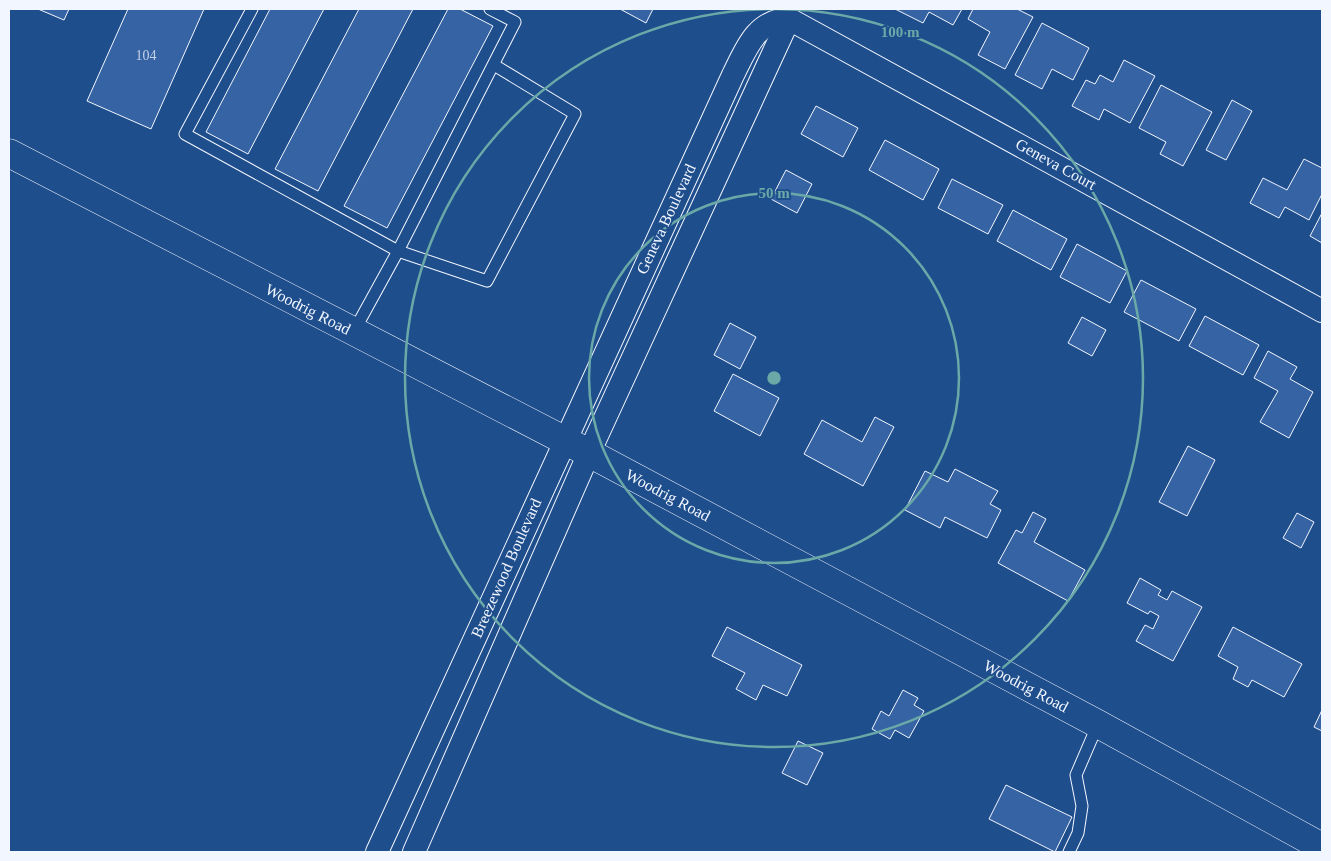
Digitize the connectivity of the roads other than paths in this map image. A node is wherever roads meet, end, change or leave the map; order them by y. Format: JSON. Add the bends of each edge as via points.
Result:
{"nodes":[{"id":1,"x":252,"y":9,"type":"edge"},
{"id":2,"x":490,"y":9,"type":"edge"},
{"id":3,"x":789,"y":19,"type":"junction"},
{"id":4,"x":494,"y":64,"type":"junction"},
{"id":5,"x":9,"y":153,"type":"edge"},
{"id":6,"x":398,"y":251,"type":"junction"},
{"id":7,"x":1322,"y":311,"type":"edge"},
{"id":8,"x":353,"y":333,"type":"junction"},
{"id":9,"x":564,"y":440,"type":"junction"},
{"id":10,"x":589,"y":453,"type":"junction"},
{"id":11,"x":448,"y":695,"type":"junction"},
{"id":12,"x":477,"y":708,"type":"junction"},
{"id":13,"x":1098,"y":724,"type":"junction"},
{"id":14,"x":1322,"y":847,"type":"edge"},
{"id":15,"x":377,"y":852,"type":"edge"},
{"id":16,"x":414,"y":852,"type":"edge"},
{"id":17,"x":1069,"y":852,"type":"edge"}],
"edges":[{"from":1,"to":6,"type":"lane","via":[[186,134]]},
{"from":2,"to":4,"type":"lane","via":[[515,22]]},
{"from":3,"to":7,"type":"street","name":"Geneva Court"},
{"from":3,"to":9,"type":"street","name":"Geneva Boulevard","via":[[758,30],[747,46]]},
{"from":3,"to":10,"type":"street","name":"Breezewood Boulevard"},
{"from":4,"to":6,"type":"lane"},
{"from":4,"to":6,"type":"lane","via":[[575,114],[488,281]]},
{"from":5,"to":8,"type":"street","name":"Woodrig Road"},
{"from":6,"to":8,"type":"lane"},
{"from":8,"to":9,"type":"street","name":"Woodrig Road"},
{"from":9,"to":10,"type":"street","name":"Woodrig Road"},
{"from":9,"to":11,"type":"street","name":"Breezewood Boulevard"},
{"from":10,"to":12,"type":"street","name":"Breezewood Boulevard"},
{"from":10,"to":13,"type":"street","name":"Woodrig Road"},
{"from":11,"to":12,"type":"street"},
{"from":11,"to":15,"type":"street","name":"Breezewood Boulevard"},
{"from":12,"to":16,"type":"street","name":"Breezewood Boulevard"},
{"from":13,"to":14,"type":"street","name":"Woodrig Road"},
{"from":13,"to":17,"type":"lane","via":[[1076,775],[1082,806],[1078,833]]}]}
